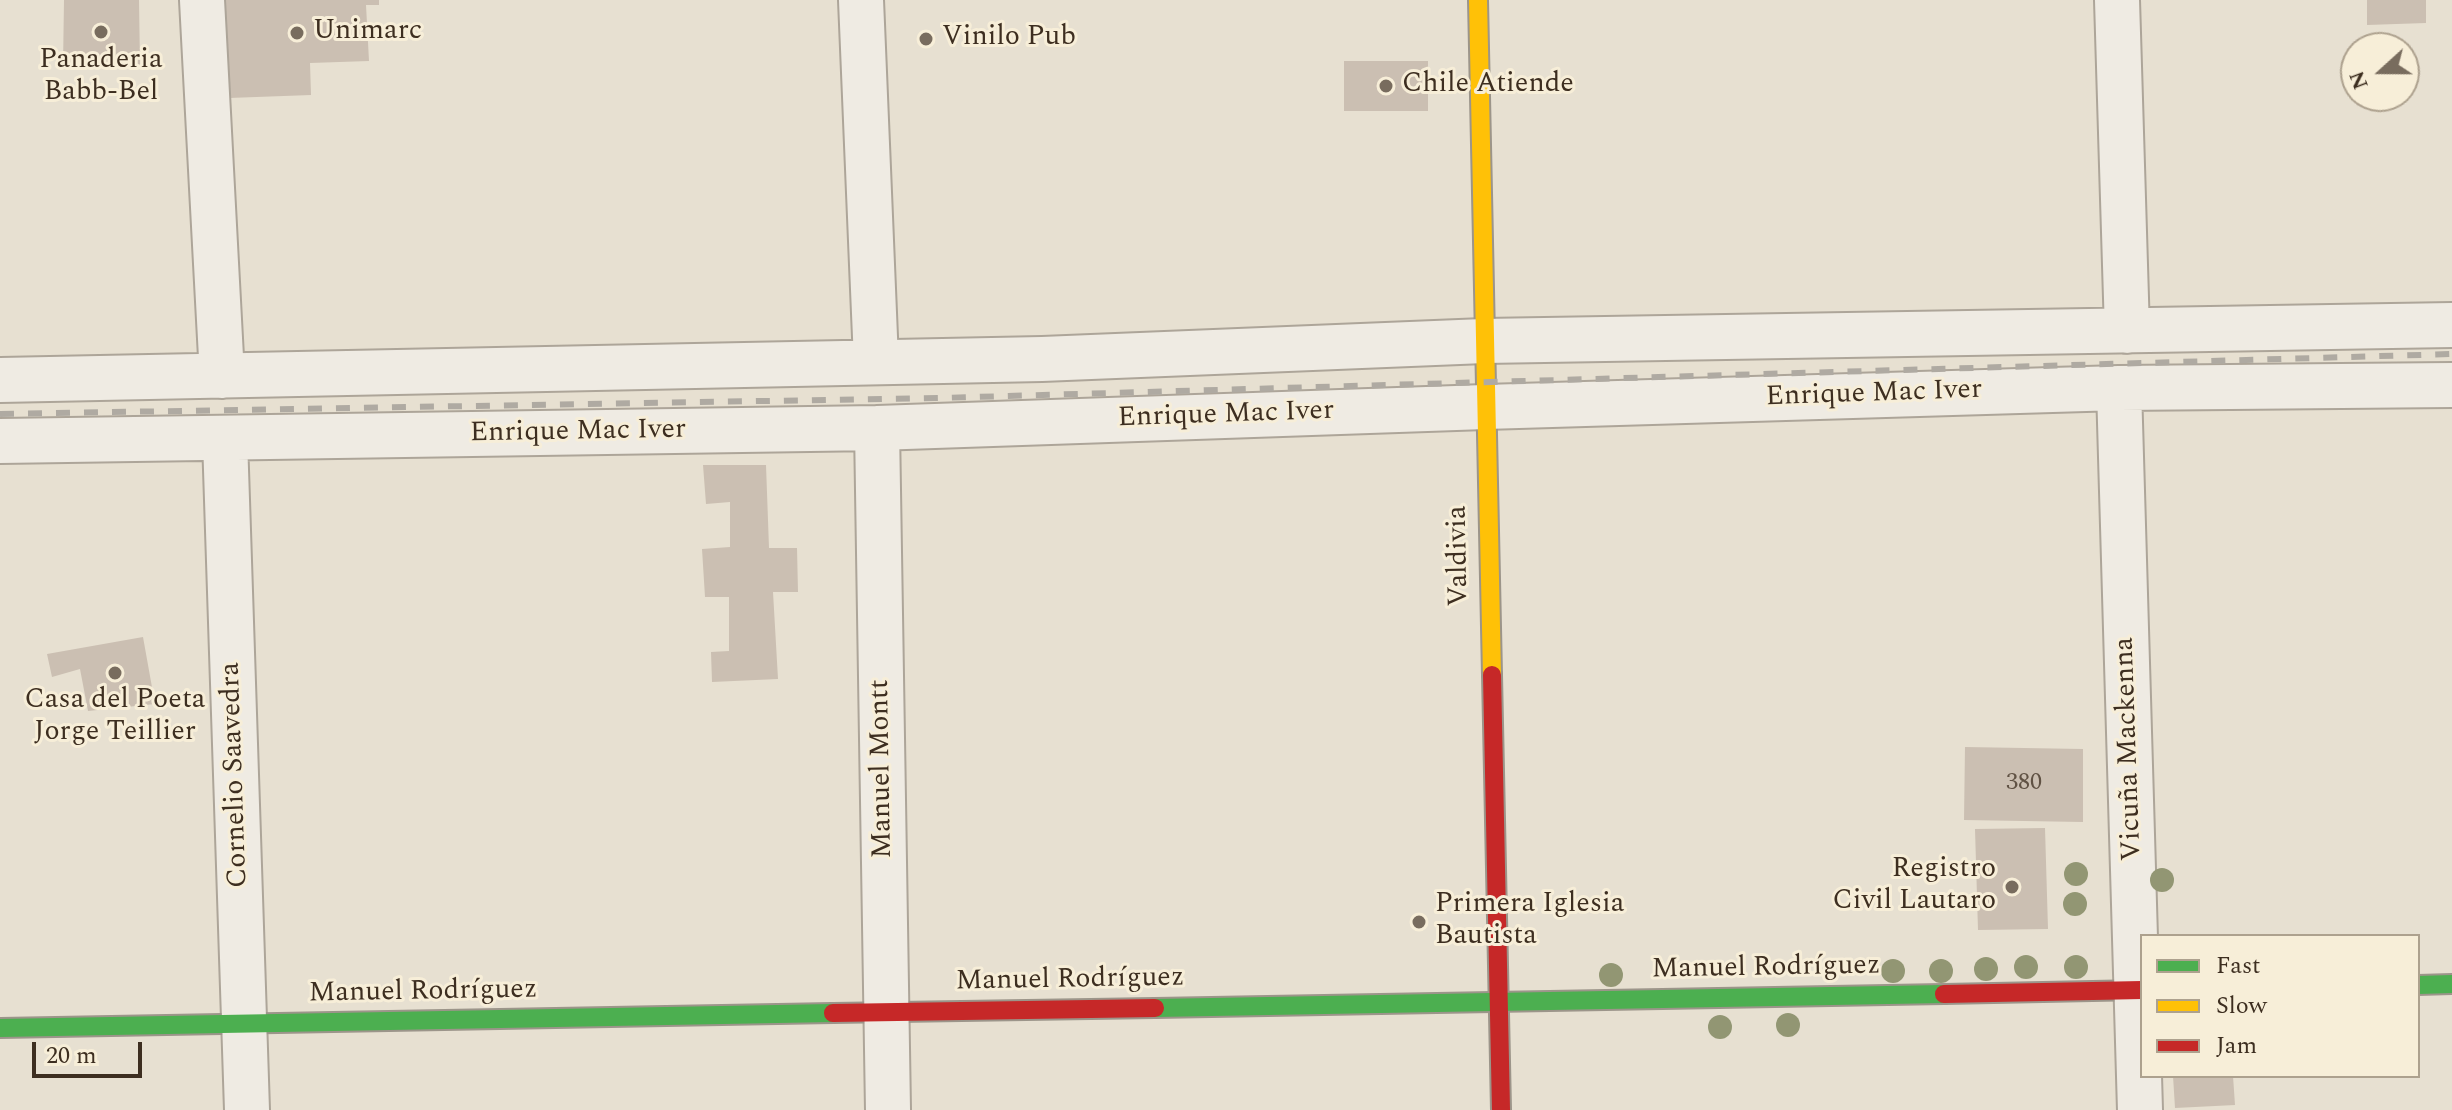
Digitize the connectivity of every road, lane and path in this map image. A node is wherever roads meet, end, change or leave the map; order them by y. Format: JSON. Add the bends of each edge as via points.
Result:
{"nodes":[{"id":1,"x":202,"y":0,"type":"edge"},
{"id":2,"x":861,"y":0,"type":"edge"},
{"id":3,"x":1478,"y":0,"type":"edge"},
{"id":4,"x":2117,"y":0,"type":"edge"},
{"id":5,"x":2452,"y":325,"type":"edge"},
{"id":6,"x":2127,"y":331,"type":"junction"},
{"id":7,"x":1484,"y":341,"type":"junction"},
{"id":8,"x":876,"y":361,"type":"junction"},
{"id":9,"x":222,"y":376,"type":"junction"},
{"id":10,"x":0,"y":380,"type":"edge"},
{"id":11,"x":2452,"y":385,"type":"edge"},
{"id":12,"x":2119,"y":388,"type":"junction"},
{"id":13,"x":1485,"y":407,"type":"junction"},
{"id":14,"x":877,"y":428,"type":"junction"},
{"id":15,"x":225,"y":439,"type":"junction"},
{"id":16,"x":0,"y":441,"type":"edge"},
{"id":17,"x":2452,"y":984,"type":"edge"},
{"id":18,"x":2420,"y":985,"type":"edge"},
{"id":19,"x":2139,"y":990,"type":"edge"},
{"id":20,"x":1498,"y":1001,"type":"junction"},
{"id":21,"x":888,"y":1012,"type":"junction"},
{"id":22,"x":244,"y":1024,"type":"junction"},
{"id":23,"x":0,"y":1028,"type":"edge"},
{"id":24,"x":247,"y":1110,"type":"edge"},
{"id":25,"x":888,"y":1110,"type":"edge"},
{"id":26,"x":1501,"y":1110,"type":"edge"},
{"id":27,"x":2140,"y":1110,"type":"edge"}],
"edges":[{"from":1,"to":9,"type":"street"},
{"from":2,"to":8,"type":"street"},
{"from":3,"to":7,"type":"street","name":"Valdivia"},
{"from":4,"to":6,"type":"street"},
{"from":5,"to":6,"type":"street","name":"Enrique Mac Iver"},
{"from":6,"to":7,"type":"street","name":"Enrique Mac Iver"},
{"from":7,"to":8,"type":"street","name":"Enrique Mac Iver"},
{"from":7,"to":13,"type":"street","name":"Valdivia"},
{"from":8,"to":9,"type":"street","name":"Enrique Mac Iver"},
{"from":9,"to":10,"type":"street","name":"Enrique Mac Iver"},
{"from":11,"to":12,"type":"street","name":"Enrique Mac Iver"},
{"from":12,"to":13,"type":"street","name":"Enrique Mac Iver"},
{"from":12,"to":19,"type":"street","name":"Vicuña Mackenna"},
{"from":13,"to":14,"type":"street","name":"Enrique Mac Iver"},
{"from":13,"to":20,"type":"street","name":"Valdivia"},
{"from":14,"to":15,"type":"street","name":"Enrique Mac Iver"},
{"from":14,"to":21,"type":"street","name":"Manuel Montt"},
{"from":15,"to":16,"type":"street","name":"Enrique Mac Iver"},
{"from":15,"to":22,"type":"street","name":"Cornelio Saavedra"},
{"from":17,"to":18,"type":"street"},
{"from":19,"to":20,"type":"street","name":"Manuel Rodríguez"},
{"from":19,"to":27,"type":"street","name":"Vicuña Mackenna"},
{"from":20,"to":21,"type":"street","name":"Manuel Rodríguez"},
{"from":20,"to":26,"type":"street","name":"Valdivia"},
{"from":21,"to":22,"type":"street","name":"Manuel Rodríguez"},
{"from":21,"to":25,"type":"street","name":"Manuel Montt"},
{"from":22,"to":23,"type":"street","name":"Manuel Rodríguez"},
{"from":22,"to":24,"type":"street","name":"Cornelio Saavedra"}]}
